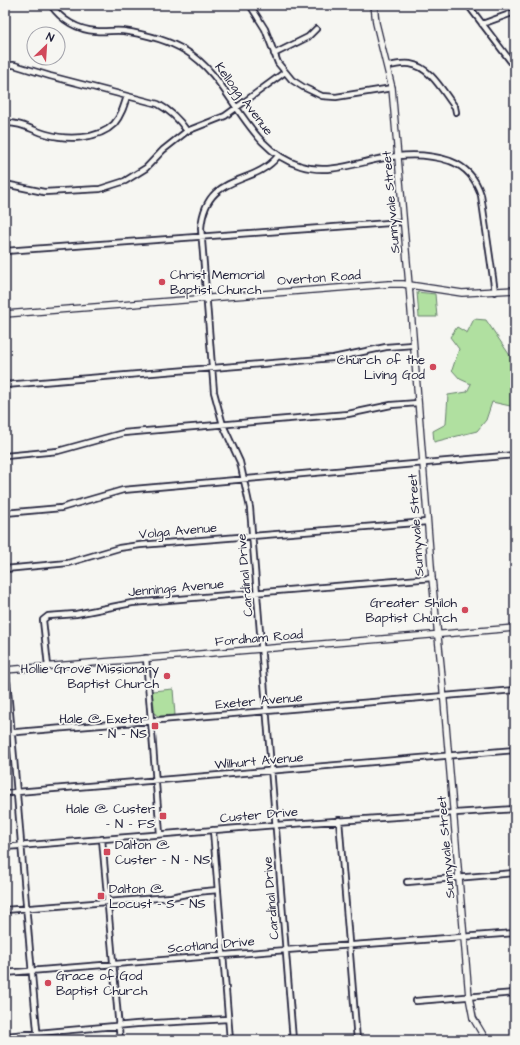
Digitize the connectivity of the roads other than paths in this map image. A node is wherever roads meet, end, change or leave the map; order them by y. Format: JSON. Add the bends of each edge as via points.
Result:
{"nodes":[{"id":1,"x":51,"y":5,"type":"edge"},
{"id":2,"x":250,"y":5,"type":"edge"},
{"id":3,"x":374,"y":5,"type":"edge"},
{"id":4,"x":468,"y":5,"type":"edge"},
{"id":5,"x":515,"y":12,"type":"edge"},
{"id":6,"x":482,"y":24,"type":"junction"},
{"id":7,"x":316,"y":29,"type":"dead end"},
{"id":8,"x":274,"y":54,"type":"junction"},
{"id":9,"x":5,"y":65,"type":"edge"},
{"id":10,"x":388,"y":66,"type":"junction"},
{"id":11,"x":515,"y":67,"type":"edge"},
{"id":12,"x":285,"y":72,"type":"junction"},
{"id":13,"x":392,"y":88,"type":"junction"},
{"id":14,"x":127,"y":96,"type":"junction"},
{"id":15,"x":236,"y":108,"type":"junction"},
{"id":16,"x":456,"y":112,"type":"dead end"},
{"id":17,"x":5,"y":123,"type":"edge"},
{"id":18,"x":187,"y":131,"type":"junction"},
{"id":19,"x":278,"y":156,"type":"junction"},
{"id":20,"x":398,"y":156,"type":"junction"},
{"id":21,"x":5,"y":184,"type":"edge"},
{"id":22,"x":403,"y":222,"type":"junction"},
{"id":23,"x":202,"y":237,"type":"junction"},
{"id":24,"x":5,"y":251,"type":"edge"},
{"id":25,"x":409,"y":285,"type":"junction"},
{"id":26,"x":515,"y":290,"type":"edge"},
{"id":27,"x":495,"y":292,"type":"junction"},
{"id":28,"x":206,"y":298,"type":"junction"},
{"id":29,"x":5,"y":314,"type":"edge"},
{"id":30,"x":414,"y":345,"type":"junction"},
{"id":31,"x":212,"y":369,"type":"junction"},
{"id":32,"x":5,"y":386,"type":"edge"},
{"id":33,"x":418,"y":403,"type":"junction"},
{"id":34,"x":223,"y":425,"type":"junction"},
{"id":35,"x":515,"y":455,"type":"edge"},
{"id":36,"x":5,"y":456,"type":"edge"},
{"id":37,"x":423,"y":463,"type":"junction"},
{"id":38,"x":246,"y":480,"type":"junction"},
{"id":39,"x":5,"y":513,"type":"edge"},
{"id":40,"x":427,"y":522,"type":"junction"},
{"id":41,"x":252,"y":536,"type":"junction"},
{"id":42,"x":5,"y":569,"type":"edge"},
{"id":43,"x":432,"y":578,"type":"junction"},
{"id":44,"x":257,"y":592,"type":"junction"},
{"id":45,"x":515,"y":628,"type":"edge"},
{"id":46,"x":437,"y":635,"type":"junction"},
{"id":47,"x":262,"y":649,"type":"junction"},
{"id":48,"x":146,"y":658,"type":"junction"},
{"id":49,"x":48,"y":666,"type":"junction"},
{"id":50,"x":6,"y":670,"type":"edge"},
{"id":51,"x":515,"y":690,"type":"edge"},
{"id":52,"x":444,"y":696,"type":"junction"},
{"id":53,"x":267,"y":712,"type":"junction"},
{"id":54,"x":151,"y":720,"type":"junction"},
{"id":55,"x":5,"y":733,"type":"edge"},
{"id":56,"x":12,"y":733,"type":"junction"},
{"id":57,"x":515,"y":750,"type":"edge"},
{"id":58,"x":449,"y":755,"type":"junction"},
{"id":59,"x":271,"y":771,"type":"junction"},
{"id":60,"x":156,"y":780,"type":"junction"},
{"id":61,"x":17,"y":792,"type":"junction"},
{"id":62,"x":5,"y":793,"type":"edge"},
{"id":63,"x":515,"y":809,"type":"edge"},
{"id":64,"x":453,"y":813,"type":"junction"},
{"id":65,"x":339,"y":820,"type":"junction"},
{"id":66,"x":276,"y":825,"type":"junction"},
{"id":67,"x":213,"y":830,"type":"junction"},
{"id":68,"x":160,"y":834,"type":"junction"},
{"id":69,"x":102,"y":839,"type":"junction"},
{"id":70,"x":22,"y":846,"type":"junction"},
{"id":71,"x":5,"y":847,"type":"edge"},
{"id":72,"x":515,"y":873,"type":"edge"},
{"id":73,"x":459,"y":878,"type":"junction"},
{"id":74,"x":407,"y":882,"type":"dead end"},
{"id":75,"x":218,"y":890,"type":"junction"},
{"id":76,"x":108,"y":902,"type":"junction"},
{"id":77,"x":25,"y":908,"type":"junction"},
{"id":78,"x":5,"y":910,"type":"edge"},
{"id":79,"x":515,"y":933,"type":"edge"},
{"id":80,"x":464,"y":937,"type":"junction"},
{"id":81,"x":349,"y":945,"type":"junction"},
{"id":82,"x":286,"y":950,"type":"junction"},
{"id":83,"x":223,"y":955,"type":"junction"},
{"id":84,"x":113,"y":964,"type":"junction"},
{"id":85,"x":32,"y":971,"type":"junction"},
{"id":86,"x":5,"y":973,"type":"edge"},
{"id":87,"x":515,"y":993,"type":"edge"},
{"id":88,"x":469,"y":997,"type":"junction"},
{"id":89,"x":416,"y":1001,"type":"dead end"},
{"id":90,"x":228,"y":1019,"type":"junction"},
{"id":91,"x":119,"y":1026,"type":"junction"},
{"id":92,"x":37,"y":1033,"type":"junction"},
{"id":93,"x":5,"y":1036,"type":"edge"},
{"id":94,"x":38,"y":1040,"type":"edge"},
{"id":95,"x":120,"y":1040,"type":"edge"},
{"id":96,"x":230,"y":1040,"type":"edge"},
{"id":97,"x":293,"y":1040,"type":"edge"},
{"id":98,"x":357,"y":1040,"type":"edge"},
{"id":99,"x":486,"y":1040,"type":"edge"}],
"edges":[{"from":1,"to":15,"type":"street","name":"Kellogg Avenue","via":[[72,25],[95,31],[133,32],[166,41],[187,51],[206,67]]},
{"from":2,"to":8,"type":"street","via":[[265,29]]},
{"from":3,"to":10,"type":"street","name":"Sunnyvale Street","via":[[376,23]]},
{"from":4,"to":6,"type":"street"},
{"from":5,"to":6,"type":"street"},
{"from":6,"to":11,"type":"street"},
{"from":7,"to":8,"type":"street","via":[[308,37]]},
{"from":8,"to":12,"type":"street"},
{"from":9,"to":14,"type":"street","via":[[14,65]]},
{"from":10,"to":13,"type":"street","name":"Sunnyvale Street"},
{"from":10,"to":16,"type":"street","via":[[410,64],[422,68],[433,78]]},
{"from":12,"to":13,"type":"street","via":[[303,87],[322,96],[336,97]]},
{"from":12,"to":15,"type":"street"},
{"from":13,"to":20,"type":"street","name":"Sunnyvale Street"},
{"from":14,"to":17,"type":"street","via":[[114,124],[92,135],[55,136],[19,124]]},
{"from":14,"to":18,"type":"street","via":[[168,109],[180,119]]},
{"from":15,"to":18,"type":"street","via":[[219,119]]},
{"from":15,"to":19,"type":"street","name":"Kellogg Avenue","via":[[264,144]]},
{"from":18,"to":21,"type":"street","via":[[135,176],[111,187],[44,192]]},
{"from":19,"to":20,"type":"street","name":"Kellogg Avenue","via":[[302,167],[322,169]]},
{"from":19,"to":23,"type":"street","name":"Cardinal Drive","via":[[268,167],[235,180],[216,192],[202,217]]},
{"from":20,"to":22,"type":"street","name":"Sunnyvale Street"},
{"from":20,"to":27,"type":"street","name":"Kellogg Avenue","via":[[421,154],[439,158],[464,168],[476,181],[481,195]]},
{"from":22,"to":23,"type":"street"},
{"from":22,"to":25,"type":"street","name":"Sunnyvale Street"},
{"from":23,"to":24,"type":"street"},
{"from":23,"to":28,"type":"street","name":"Cardinal Drive"},
{"from":25,"to":27,"type":"street","name":"Overton Road","via":[[462,293]]},
{"from":25,"to":28,"type":"street","name":"Overton Road"},
{"from":25,"to":30,"type":"street","name":"Sunnyvale Street"},
{"from":26,"to":27,"type":"street","name":"Overton Road"},
{"from":28,"to":29,"type":"street","name":"Overton Road"},
{"from":28,"to":31,"type":"street","name":"Cardinal Drive"},
{"from":30,"to":31,"type":"street","via":[[386,347],[333,358]]},
{"from":30,"to":33,"type":"street","name":"Sunnyvale Street"},
{"from":31,"to":32,"type":"street"},
{"from":31,"to":34,"type":"street","name":"Cardinal Drive","via":[[214,397]]},
{"from":33,"to":34,"type":"street","via":[[391,405],[348,414]]},
{"from":33,"to":37,"type":"street","name":"Sunnyvale Street"},
{"from":34,"to":36,"type":"street","via":[[123,433],[58,451]]},
{"from":34,"to":38,"type":"street","name":"Cardinal Drive","via":[[237,452]]},
{"from":35,"to":37,"type":"street"},
{"from":37,"to":38,"type":"street"},
{"from":37,"to":40,"type":"street","name":"Sunnyvale Street"},
{"from":38,"to":39,"type":"street","via":[[123,490],[61,508]]},
{"from":38,"to":41,"type":"street","name":"Cardinal Drive"},
{"from":40,"to":41,"type":"street","name":"Volga Avenue"},
{"from":40,"to":43,"type":"street","name":"Sunnyvale Street"},
{"from":41,"to":42,"type":"street","name":"Volga Avenue","via":[[129,546],[68,563]]},
{"from":41,"to":44,"type":"street","name":"Cardinal Drive"},
{"from":43,"to":44,"type":"street","name":"Jennings Avenue"},
{"from":43,"to":46,"type":"street","name":"Sunnyvale Street"},
{"from":44,"to":47,"type":"street","name":"Cardinal Drive"},
{"from":44,"to":49,"type":"street","name":"Jennings Avenue","via":[[132,603],[76,614],[48,616],[43,620]]},
{"from":45,"to":46,"type":"street","name":"Fordham Road"},
{"from":46,"to":47,"type":"street","name":"Fordham Road"},
{"from":46,"to":52,"type":"street","name":"Sunnyvale Street"},
{"from":47,"to":48,"type":"street","name":"Fordham Road"},
{"from":47,"to":53,"type":"street","name":"Cardinal Drive"},
{"from":48,"to":49,"type":"street","name":"Fordham Road"},
{"from":48,"to":54,"type":"street"},
{"from":49,"to":50,"type":"street","name":"Fordham Road"},
{"from":50,"to":56,"type":"street"},
{"from":51,"to":52,"type":"street","name":"Exeter Avenue"},
{"from":52,"to":53,"type":"street","name":"Exeter Avenue"},
{"from":52,"to":58,"type":"street","name":"Sunnyvale Street"},
{"from":53,"to":54,"type":"street","name":"Exeter Avenue"},
{"from":53,"to":59,"type":"street","name":"Cardinal Drive"},
{"from":54,"to":56,"type":"street","name":"Exeter Avenue"},
{"from":54,"to":60,"type":"street"},
{"from":55,"to":56,"type":"street","name":"Exeter Avenue"},
{"from":56,"to":61,"type":"street"},
{"from":57,"to":58,"type":"street","name":"Wilhurt Avenue"},
{"from":58,"to":59,"type":"street","name":"Wilhurt Avenue"},
{"from":58,"to":64,"type":"street","name":"Sunnyvale Street"},
{"from":59,"to":60,"type":"street","name":"Wilhurt Avenue"},
{"from":59,"to":66,"type":"street","name":"Cardinal Drive"},
{"from":60,"to":61,"type":"street","name":"Wilhurt Avenue"},
{"from":60,"to":68,"type":"street"},
{"from":61,"to":62,"type":"street","name":"Wilhurt Avenue"},
{"from":61,"to":70,"type":"street"},
{"from":63,"to":64,"type":"street","name":"Custer Drive"},
{"from":64,"to":65,"type":"street","name":"Custer Drive"},
{"from":64,"to":73,"type":"street","name":"Sunnyvale Street"},
{"from":65,"to":66,"type":"street","name":"Custer Drive"},
{"from":65,"to":81,"type":"street"},
{"from":66,"to":67,"type":"street","name":"Custer Drive"},
{"from":66,"to":82,"type":"street","name":"Cardinal Drive"},
{"from":67,"to":68,"type":"street","name":"Custer Drive"},
{"from":67,"to":75,"type":"street"},
{"from":68,"to":69,"type":"street","name":"Custer Drive"},
{"from":69,"to":70,"type":"street","name":"Custer Drive"},
{"from":69,"to":76,"type":"street"},
{"from":70,"to":71,"type":"street","name":"Custer Drive"},
{"from":70,"to":77,"type":"street"},
{"from":72,"to":73,"type":"street"},
{"from":73,"to":74,"type":"street"},
{"from":73,"to":80,"type":"street","name":"Sunnyvale Street"},
{"from":75,"to":76,"type":"street"},
{"from":75,"to":83,"type":"street"},
{"from":76,"to":77,"type":"street"},
{"from":76,"to":84,"type":"street"},
{"from":77,"to":78,"type":"street"},
{"from":77,"to":85,"type":"street"},
{"from":79,"to":80,"type":"street","name":"Scotland Drive"},
{"from":80,"to":81,"type":"street","name":"Scotland Drive"},
{"from":80,"to":88,"type":"street","name":"Sunnyvale Street"},
{"from":81,"to":82,"type":"street","name":"Scotland Drive"},
{"from":81,"to":98,"type":"street"},
{"from":82,"to":83,"type":"street","name":"Scotland Drive"},
{"from":82,"to":97,"type":"street","name":"Cardinal Drive"},
{"from":83,"to":84,"type":"street","name":"Scotland Drive"},
{"from":83,"to":90,"type":"street"},
{"from":84,"to":85,"type":"street","name":"Scotland Drive"},
{"from":84,"to":91,"type":"street"},
{"from":85,"to":86,"type":"street","name":"Scotland Drive"},
{"from":85,"to":92,"type":"street"},
{"from":87,"to":88,"type":"street"},
{"from":88,"to":89,"type":"street"},
{"from":88,"to":99,"type":"street","name":"Sunnyvale Street","via":[[473,1018]]},
{"from":90,"to":91,"type":"street"},
{"from":90,"to":96,"type":"street"},
{"from":91,"to":92,"type":"street"},
{"from":91,"to":95,"type":"street"},
{"from":92,"to":93,"type":"street"},
{"from":92,"to":94,"type":"street"}]}
